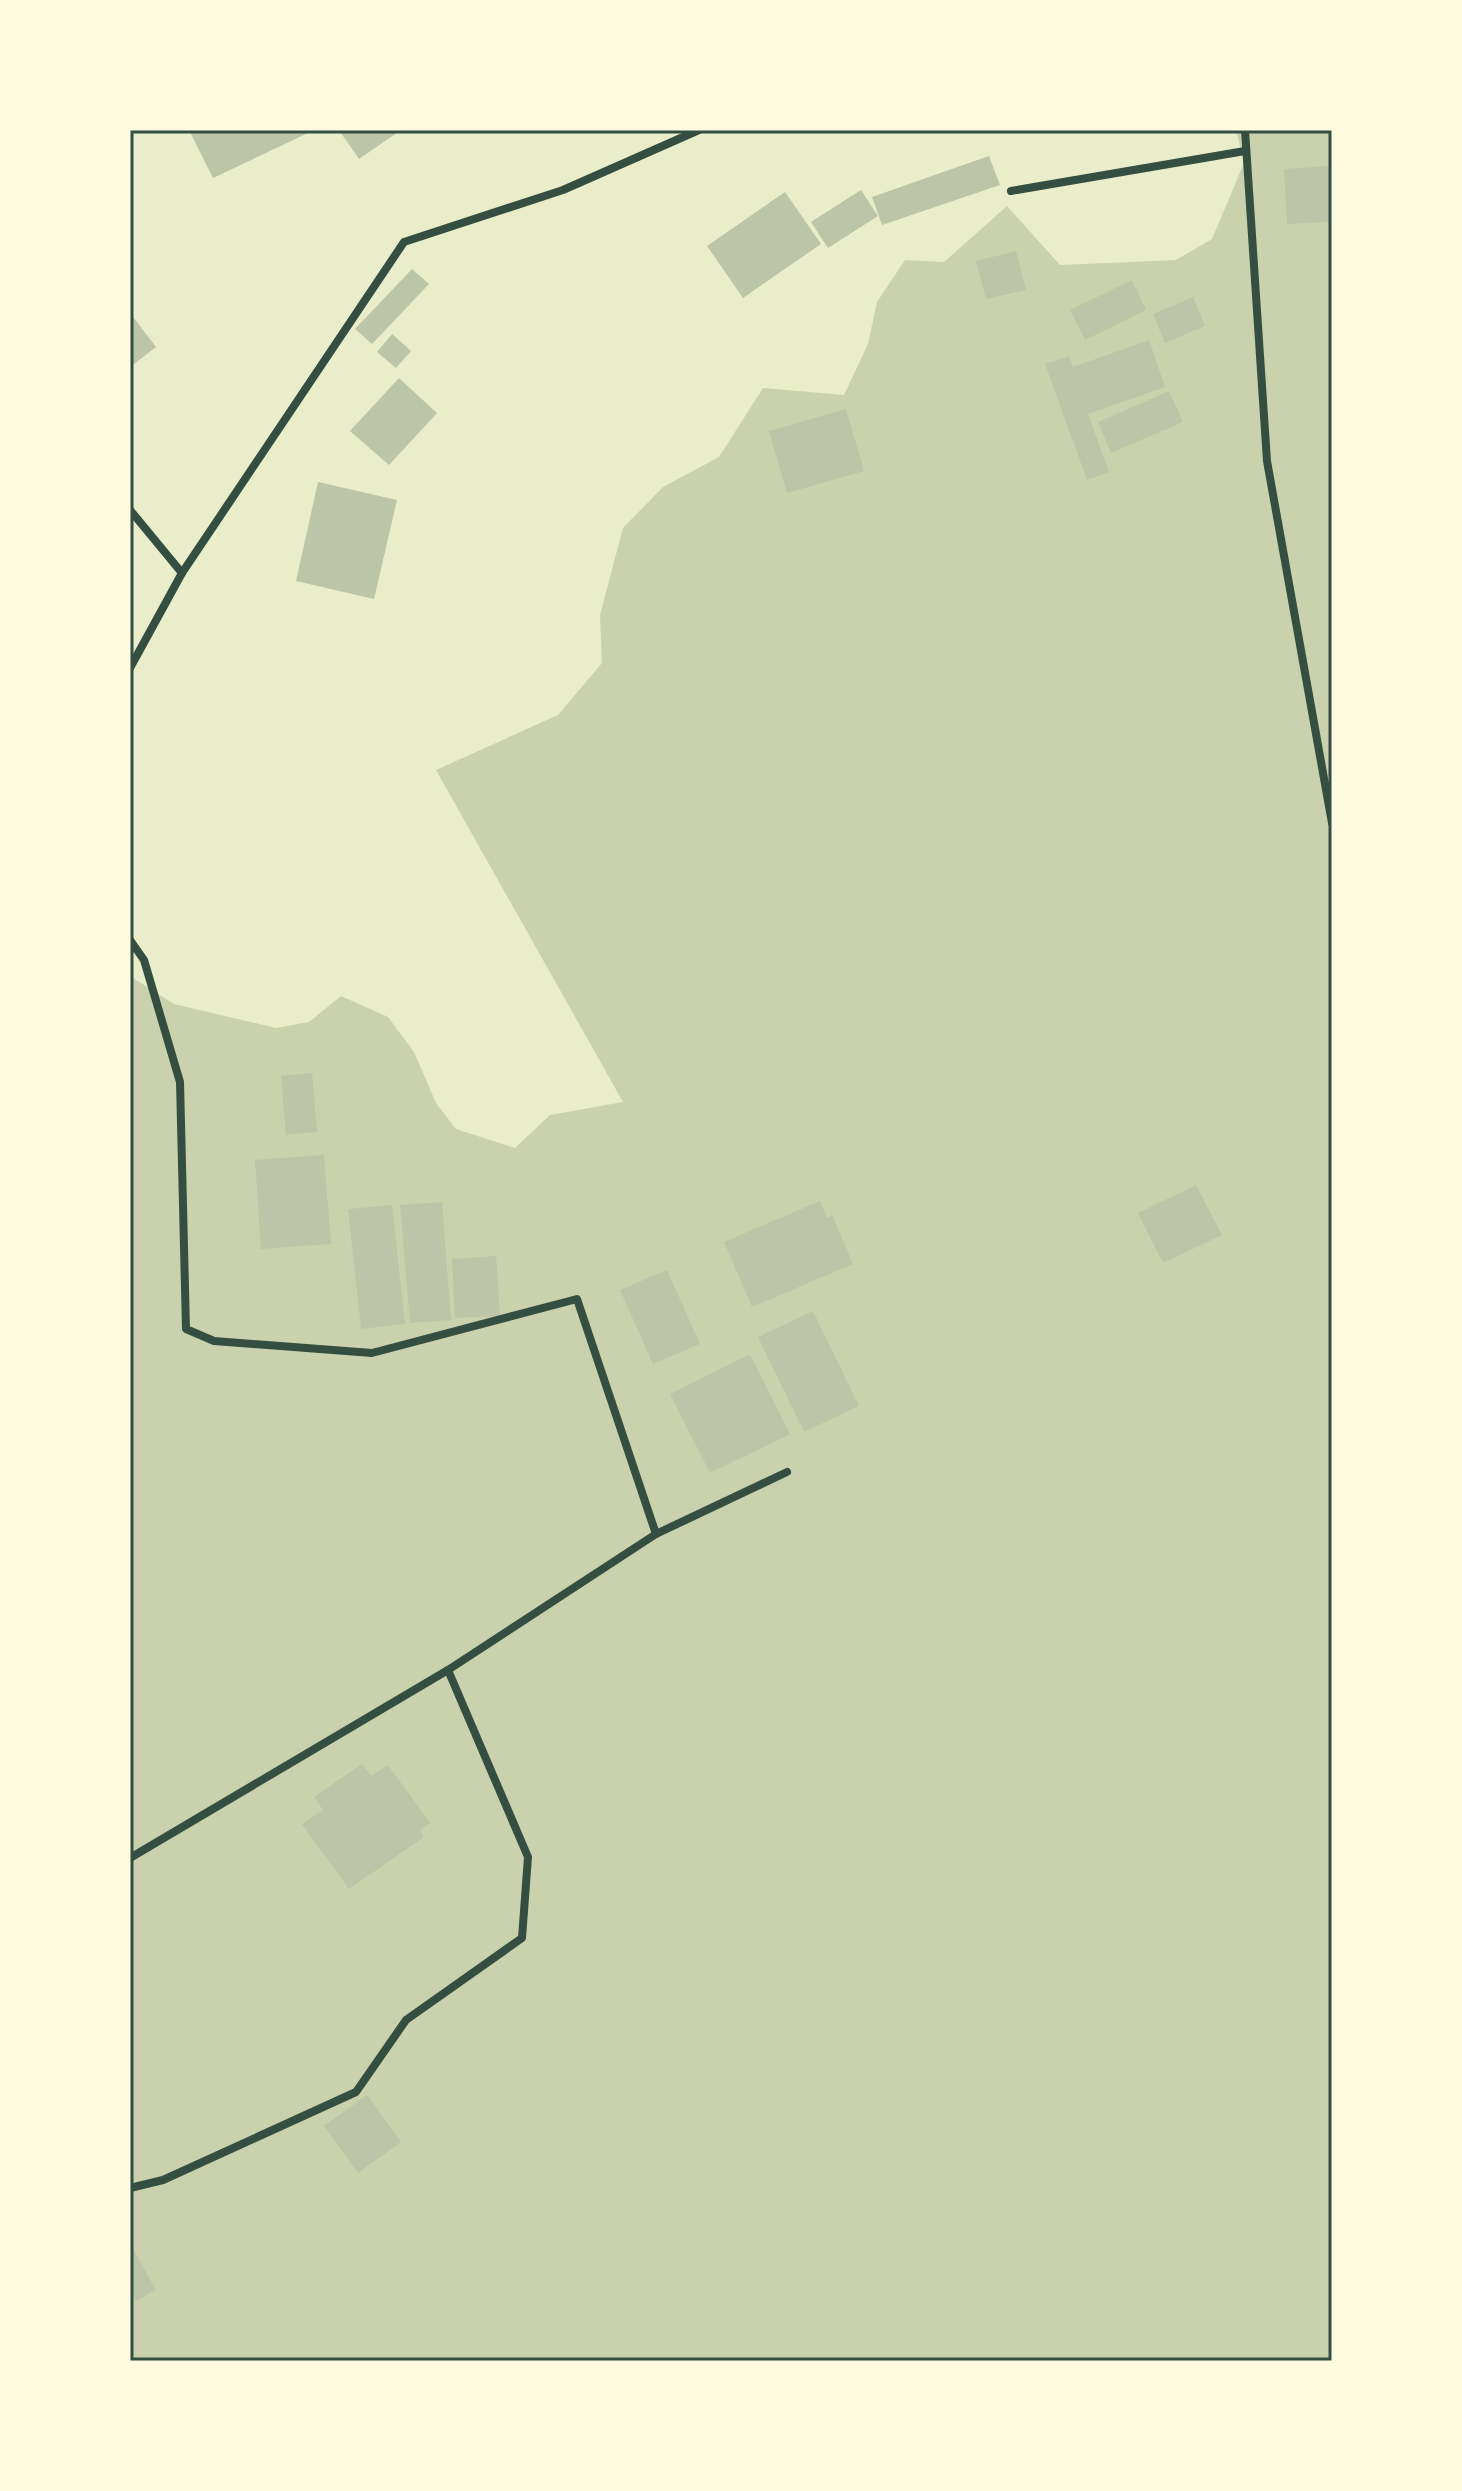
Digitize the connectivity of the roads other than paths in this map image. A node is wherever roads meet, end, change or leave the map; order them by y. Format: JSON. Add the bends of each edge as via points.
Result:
{"nodes":[{"id":1,"x":699,"y":130,"type":"edge"},
{"id":2,"x":1245,"y":130,"type":"edge"},
{"id":3,"x":1245,"y":151,"type":"junction"},
{"id":4,"x":1011,"y":191,"type":"dead end"},
{"id":5,"x":130,"y":510,"type":"edge"},
{"id":6,"x":182,"y":573,"type":"junction"},
{"id":7,"x":130,"y":668,"type":"edge"},
{"id":8,"x":1332,"y":823,"type":"edge"},
{"id":9,"x":130,"y":940,"type":"edge"},
{"id":10,"x":787,"y":1472,"type":"dead end"},
{"id":11,"x":656,"y":1534,"type":"junction"},
{"id":12,"x":448,"y":1670,"type":"junction"},
{"id":13,"x":130,"y":1858,"type":"edge"},
{"id":14,"x":130,"y":2188,"type":"edge"}],
"edges":[{"from":1,"to":6,"type":"street","via":[[563,190],[404,242]]},
{"from":2,"to":3,"type":"street"},
{"from":3,"to":4,"type":"street"},
{"from":3,"to":8,"type":"street","via":[[1267,461]]},
{"from":5,"to":6,"type":"street"},
{"from":6,"to":7,"type":"street"},
{"from":9,"to":11,"type":"street","via":[[144,960],[180,1082],[186,1329],[214,1341],[372,1353],[577,1299]]},
{"from":10,"to":11,"type":"street"},
{"from":11,"to":12,"type":"street"},
{"from":12,"to":13,"type":"street"},
{"from":12,"to":14,"type":"street","via":[[528,1857],[522,1938],[406,2020],[356,2092],[163,2180]]}]}
